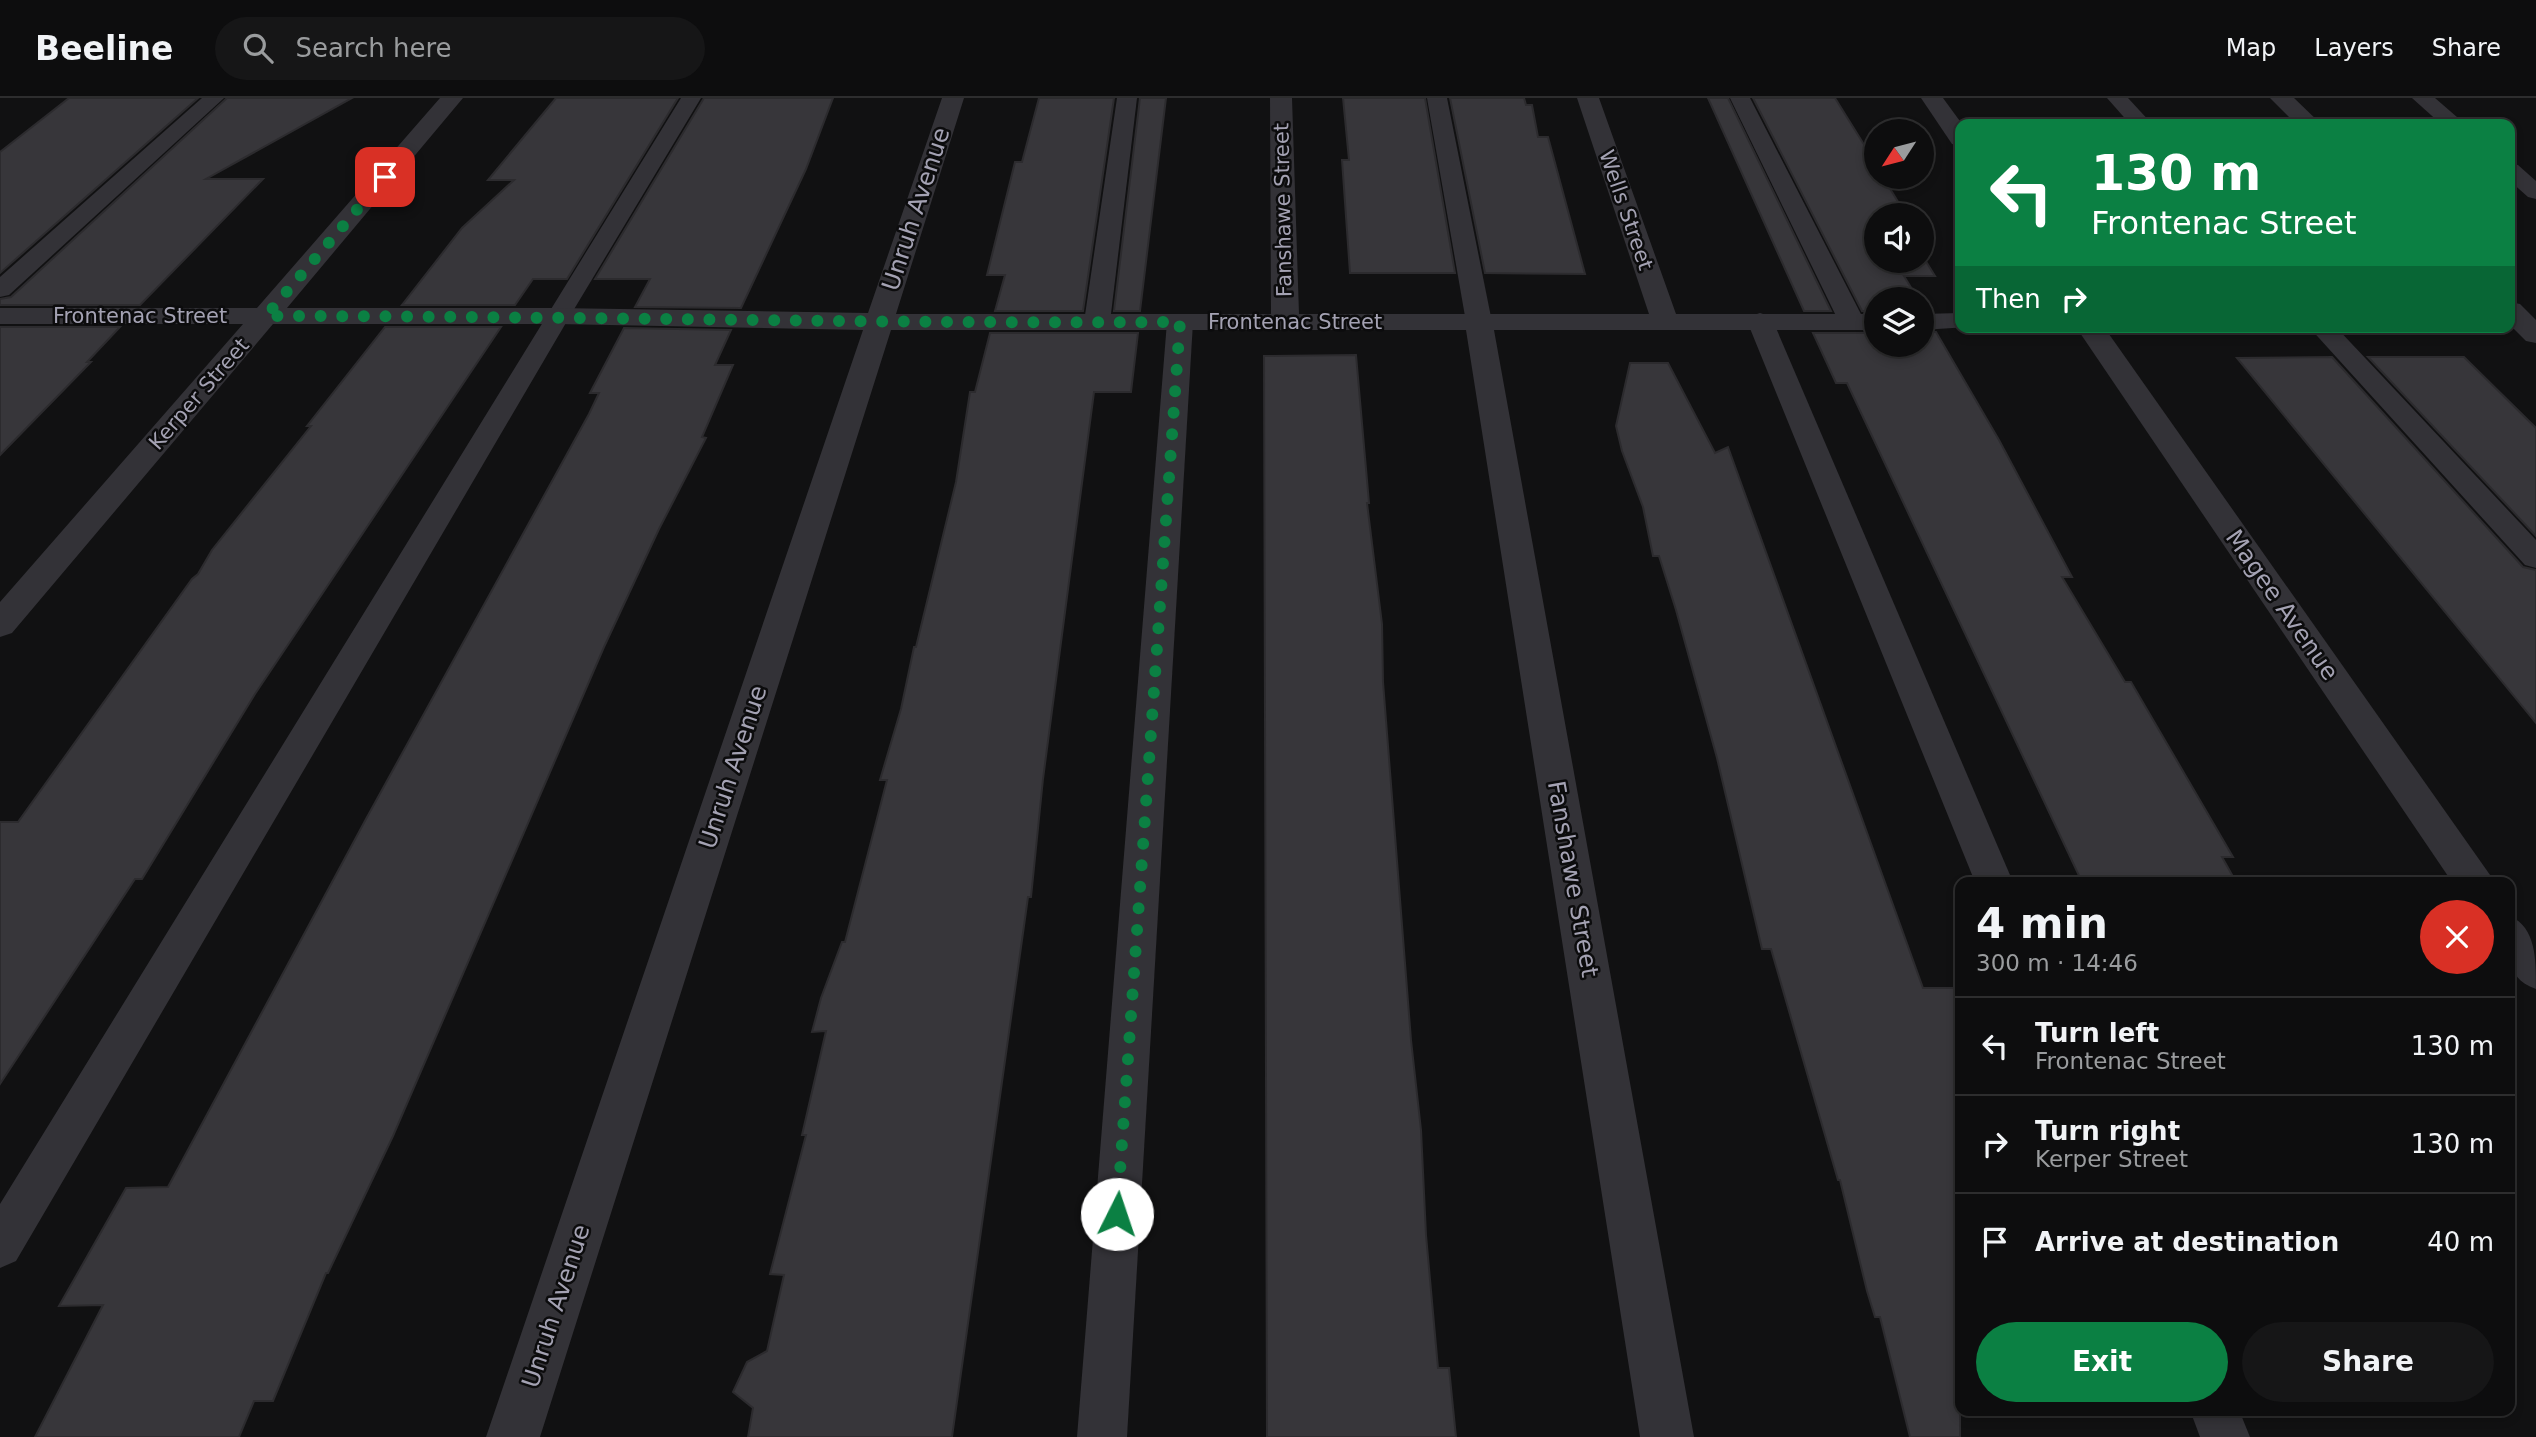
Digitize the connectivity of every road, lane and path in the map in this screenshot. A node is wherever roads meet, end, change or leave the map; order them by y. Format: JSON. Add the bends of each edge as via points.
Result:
{"nodes":[{"id":1,"x":215,"y":98,"type":"edge"},
{"id":2,"x":452,"y":98,"type":"edge"},
{"id":3,"x":691,"y":98,"type":"edge"},
{"id":4,"x":953,"y":98,"type":"edge"},
{"id":5,"x":1127,"y":98,"type":"edge"},
{"id":6,"x":1281,"y":98,"type":"edge"},
{"id":7,"x":1437,"y":98,"type":"edge"},
{"id":8,"x":1588,"y":98,"type":"edge"},
{"id":9,"x":1740,"y":98,"type":"edge"},
{"id":10,"x":1932,"y":98,"type":"edge"},
{"id":11,"x":2117,"y":98,"type":"edge"},
{"id":12,"x":2281,"y":98,"type":"edge"},
{"id":13,"x":2422,"y":98,"type":"edge"},
{"id":14,"x":2136,"y":119,"type":"edge"},
{"id":15,"x":2304,"y":119,"type":"edge"},
{"id":16,"x":2448,"y":119,"type":"edge"},
{"id":17,"x":1955,"y":132,"type":"edge"},
{"id":18,"x":2515,"y":174,"type":"edge"},
{"id":19,"x":2536,"y":191,"type":"edge"},
{"id":20,"x":0,"y":290,"type":"edge"},
{"id":21,"x":0,"y":316,"type":"edge"},
{"id":22,"x":266,"y":316,"type":"junction"},
{"id":23,"x":557,"y":316,"type":"junction"},
{"id":24,"x":1665,"y":321,"type":"junction"},
{"id":25,"x":1760,"y":321,"type":"junction"},
{"id":26,"x":1934,"y":321,"type":"edge"},
{"id":27,"x":1955,"y":321,"type":"edge"},
{"id":28,"x":879,"y":322,"type":"junction"},
{"id":29,"x":1097,"y":322,"type":"junction"},
{"id":30,"x":1180,"y":322,"type":"junction"},
{"id":31,"x":1285,"y":322,"type":"junction"},
{"id":32,"x":1479,"y":322,"type":"junction"},
{"id":33,"x":1864,"y":322,"type":"edge"},
{"id":34,"x":2094,"y":333,"type":"edge"},
{"id":35,"x":2328,"y":333,"type":"edge"},
{"id":36,"x":2536,"y":558,"type":"edge"},
{"id":37,"x":0,"y":625,"type":"edge"},
{"id":38,"x":1992,"y":877,"type":"edge"},
{"id":39,"x":2471,"y":877,"type":"edge"},
{"id":40,"x":2515,"y":940,"type":"edge"},
{"id":41,"x":2536,"y":971,"type":"edge"},
{"id":42,"x":0,"y":1246,"type":"edge"},
{"id":43,"x":2216,"y":1416,"type":"edge"},
{"id":44,"x":513,"y":1437,"type":"edge"},
{"id":45,"x":1101,"y":1437,"type":"edge"},
{"id":46,"x":1667,"y":1437,"type":"edge"},
{"id":47,"x":2225,"y":1437,"type":"edge"}],
"edges":[{"from":1,"to":20,"type":"lane"},
{"from":2,"to":22,"type":"street","name":"Kerper Street"},
{"from":3,"to":23,"type":"lane"},
{"from":4,"to":28,"type":"street","name":"Unruh Avenue"},
{"from":5,"to":29,"type":"lane"},
{"from":6,"to":31,"type":"street","name":"Fanshawe Street"},
{"from":7,"to":32,"type":"lane"},
{"from":8,"to":24,"type":"street","name":"Wells Street"},
{"from":9,"to":33,"type":"lane"},
{"from":10,"to":17,"type":"street"},
{"from":11,"to":14,"type":"lane"},
{"from":12,"to":15,"type":"street"},
{"from":13,"to":16,"type":"lane"},
{"from":18,"to":19,"type":"lane"},
{"from":21,"to":22,"type":"street","name":"Frontenac Street"},
{"from":22,"to":23,"type":"street","name":"Frontenac Street"},
{"from":22,"to":37,"type":"street","name":"Kerper Street"},
{"from":23,"to":28,"type":"street","name":"Frontenac Street"},
{"from":23,"to":42,"type":"lane"},
{"from":24,"to":25,"type":"street","name":"Frontenac Street"},
{"from":24,"to":32,"type":"street","name":"Frontenac Street"},
{"from":25,"to":33,"type":"street","name":"Frontenac Street"},
{"from":25,"to":38,"type":"lane"},
{"from":26,"to":27,"type":"street"},
{"from":28,"to":29,"type":"street","name":"Frontenac Street"},
{"from":28,"to":44,"type":"street","name":"Unruh Avenue"},
{"from":29,"to":30,"type":"street","name":"Frontenac Street"},
{"from":30,"to":31,"type":"street","name":"Frontenac Street"},
{"from":30,"to":45,"type":"lane"},
{"from":31,"to":32,"type":"street","name":"Frontenac Street"},
{"from":32,"to":46,"type":"street","name":"Fanshawe Street"},
{"from":34,"to":39,"type":"street","name":"Magee Avenue"},
{"from":35,"to":36,"type":"lane"},
{"from":40,"to":41,"type":"street"},
{"from":43,"to":47,"type":"lane"}]}
